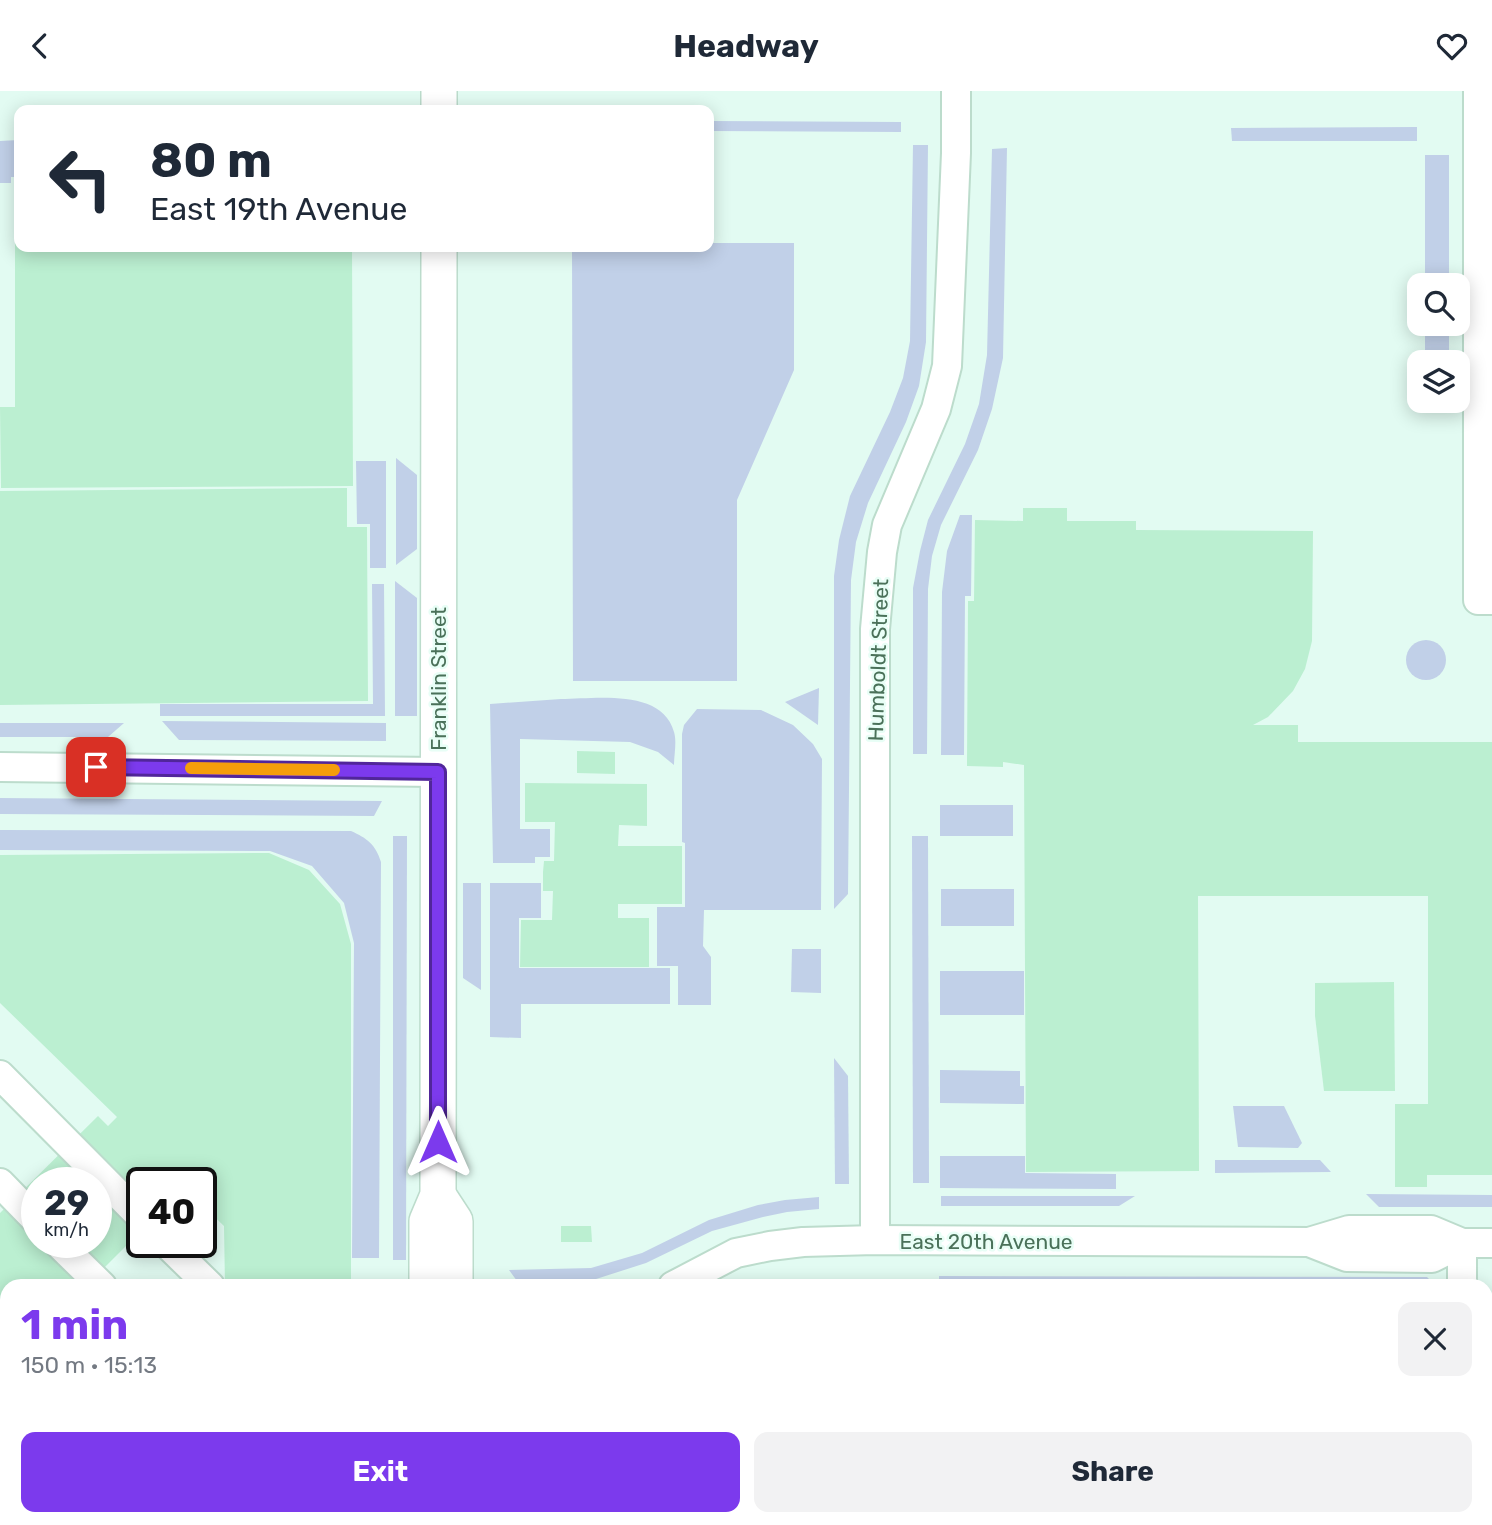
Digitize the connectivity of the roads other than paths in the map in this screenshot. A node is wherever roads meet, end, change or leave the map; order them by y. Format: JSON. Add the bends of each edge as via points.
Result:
{"nodes":[{"id":1,"x":956,"y":91,"type":"edge"},
{"id":2,"x":1478,"y":91,"type":"edge"},
{"id":3,"x":439,"y":252,"type":"edge"},
{"id":4,"x":1485,"y":600,"type":"edge"},
{"id":5,"x":0,"y":767,"type":"edge"},
{"id":6,"x":438,"y":772,"type":"junction"},
{"id":7,"x":0,"y":1075,"type":"edge"},
{"id":8,"x":0,"y":1183,"type":"edge"},
{"id":9,"x":438,"y":1195,"type":"junction"},
{"id":10,"x":126,"y":1202,"type":"edge"},
{"id":11,"x":21,"y":1205,"type":"edge"},
{"id":12,"x":875,"y":1240,"type":"junction"},
{"id":13,"x":1462,"y":1243,"type":"junction"},
{"id":14,"x":1492,"y":1243,"type":"edge"},
{"id":15,"x":73,"y":1258,"type":"edge"},
{"id":16,"x":181,"y":1258,"type":"edge"},
{"id":17,"x":95,"y":1279,"type":"edge"},
{"id":18,"x":202,"y":1279,"type":"edge"},
{"id":19,"x":427,"y":1279,"type":"edge"},
{"id":20,"x":455,"y":1279,"type":"edge"},
{"id":21,"x":686,"y":1279,"type":"edge"},
{"id":22,"x":1462,"y":1279,"type":"edge"}],
"edges":[{"from":1,"to":12,"type":"street","name":"Humboldt Street","via":[[947,366],[936,409],[887,525],[875,629]]},
{"from":2,"to":4,"type":"street"},
{"from":3,"to":6,"type":"street","name":"Franklin Street"},
{"from":5,"to":6,"type":"street"},
{"from":6,"to":9,"type":"street","name":"Franklin Street"},
{"from":7,"to":10,"type":"street"},
{"from":8,"to":11,"type":"street"},
{"from":9,"to":19,"type":"street","name":"Franklin Street","via":[[427,1221]]},
{"from":9,"to":20,"type":"street","name":"Franklin Street","via":[[455,1221]]},
{"from":12,"to":13,"type":"street","name":"East 20th Avenue","via":[[1309,1242],[1349,1230],[1431,1230]]},
{"from":12,"to":21,"type":"street","name":"East 20th Avenue","via":[[803,1242],[736,1253]]},
{"from":13,"to":14,"type":"street","name":"East 20th Avenue"},
{"from":13,"to":22,"type":"street"},
{"from":15,"to":17,"type":"street"},
{"from":16,"to":18,"type":"street"}]}
